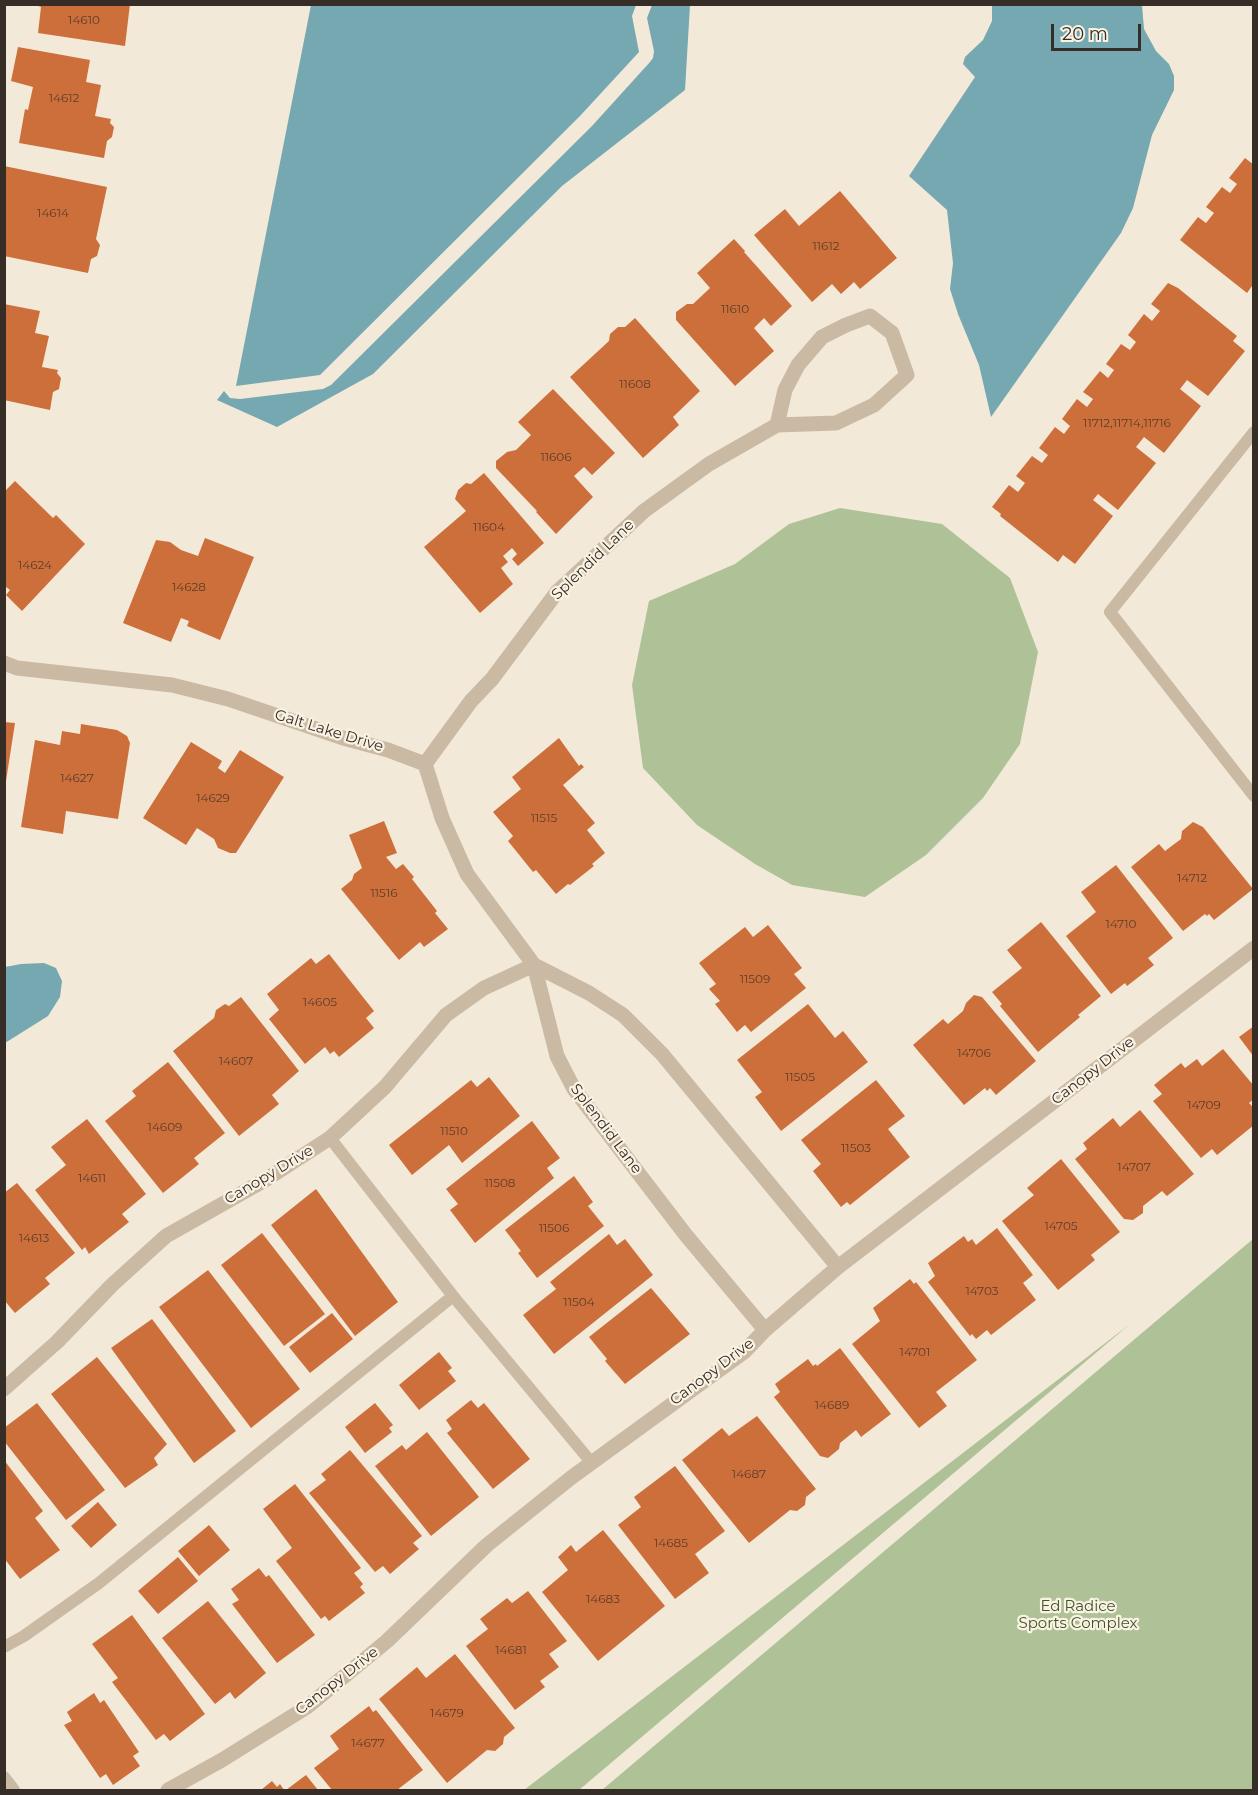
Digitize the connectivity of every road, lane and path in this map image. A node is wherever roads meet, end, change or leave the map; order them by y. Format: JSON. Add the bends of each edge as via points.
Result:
{"nodes":[{"id":1,"x":777,"y":425,"type":"junction"},
{"id":2,"x":1254,"y":432,"type":"edge"},
{"id":3,"x":4,"y":663,"type":"edge"},
{"id":4,"x":425,"y":764,"type":"junction"},
{"id":5,"x":1254,"y":796,"type":"edge"},
{"id":6,"x":1254,"y":948,"type":"edge"},
{"id":7,"x":534,"y":965,"type":"junction"},
{"id":8,"x":330,"y":1138,"type":"junction"},
{"id":9,"x":838,"y":1268,"type":"junction"},
{"id":10,"x":453,"y":1296,"type":"junction"},
{"id":11,"x":765,"y":1330,"type":"junction"},
{"id":12,"x":4,"y":1389,"type":"edge"},
{"id":13,"x":591,"y":1462,"type":"junction"},
{"id":14,"x":4,"y":1647,"type":"edge"},
{"id":15,"x":4,"y":1777,"type":"edge"},
{"id":16,"x":14,"y":1791,"type":"edge"},
{"id":17,"x":168,"y":1791,"type":"edge"}],
"edges":[{"from":1,"to":1,"type":"street","name":"Splendid Lane","via":[[836,423],[873,405],[907,375],[892,333],[870,316],[822,337],[798,365],[784,390]]},
{"from":1,"to":4,"type":"street","name":"Splendid Lane","via":[[709,464],[644,511],[564,586]]},
{"from":2,"to":5,"type":"lane","via":[[1110,612]]},
{"from":3,"to":4,"type":"street","name":"Galt Lake Drive","via":[[17,669],[172,685],[228,699]]},
{"from":4,"to":7,"type":"street","via":[[442,818],[467,874]]},
{"from":6,"to":9,"type":"street","name":"Canopy Drive"},
{"from":7,"to":8,"type":"street","name":"Canopy Drive","via":[[484,988],[446,1015],[385,1088]]},
{"from":7,"to":9,"type":"street","via":[[623,1015],[662,1054]]},
{"from":7,"to":11,"type":"street","name":"Splendid Lane","via":[[557,1056],[574,1089],[685,1234]]},
{"from":8,"to":10,"type":"lane"},
{"from":8,"to":12,"type":"street","name":"Canopy Drive","via":[[166,1236]]},
{"from":9,"to":11,"type":"street","name":"Canopy Drive"},
{"from":10,"to":13,"type":"lane"},
{"from":10,"to":14,"type":"lane","via":[[99,1584]]},
{"from":11,"to":13,"type":"street","name":"Canopy Drive","via":[[744,1352]]},
{"from":13,"to":17,"type":"street","name":"Canopy Drive","via":[[487,1545],[387,1641],[306,1707]]},
{"from":15,"to":16,"type":"lane"}]}
